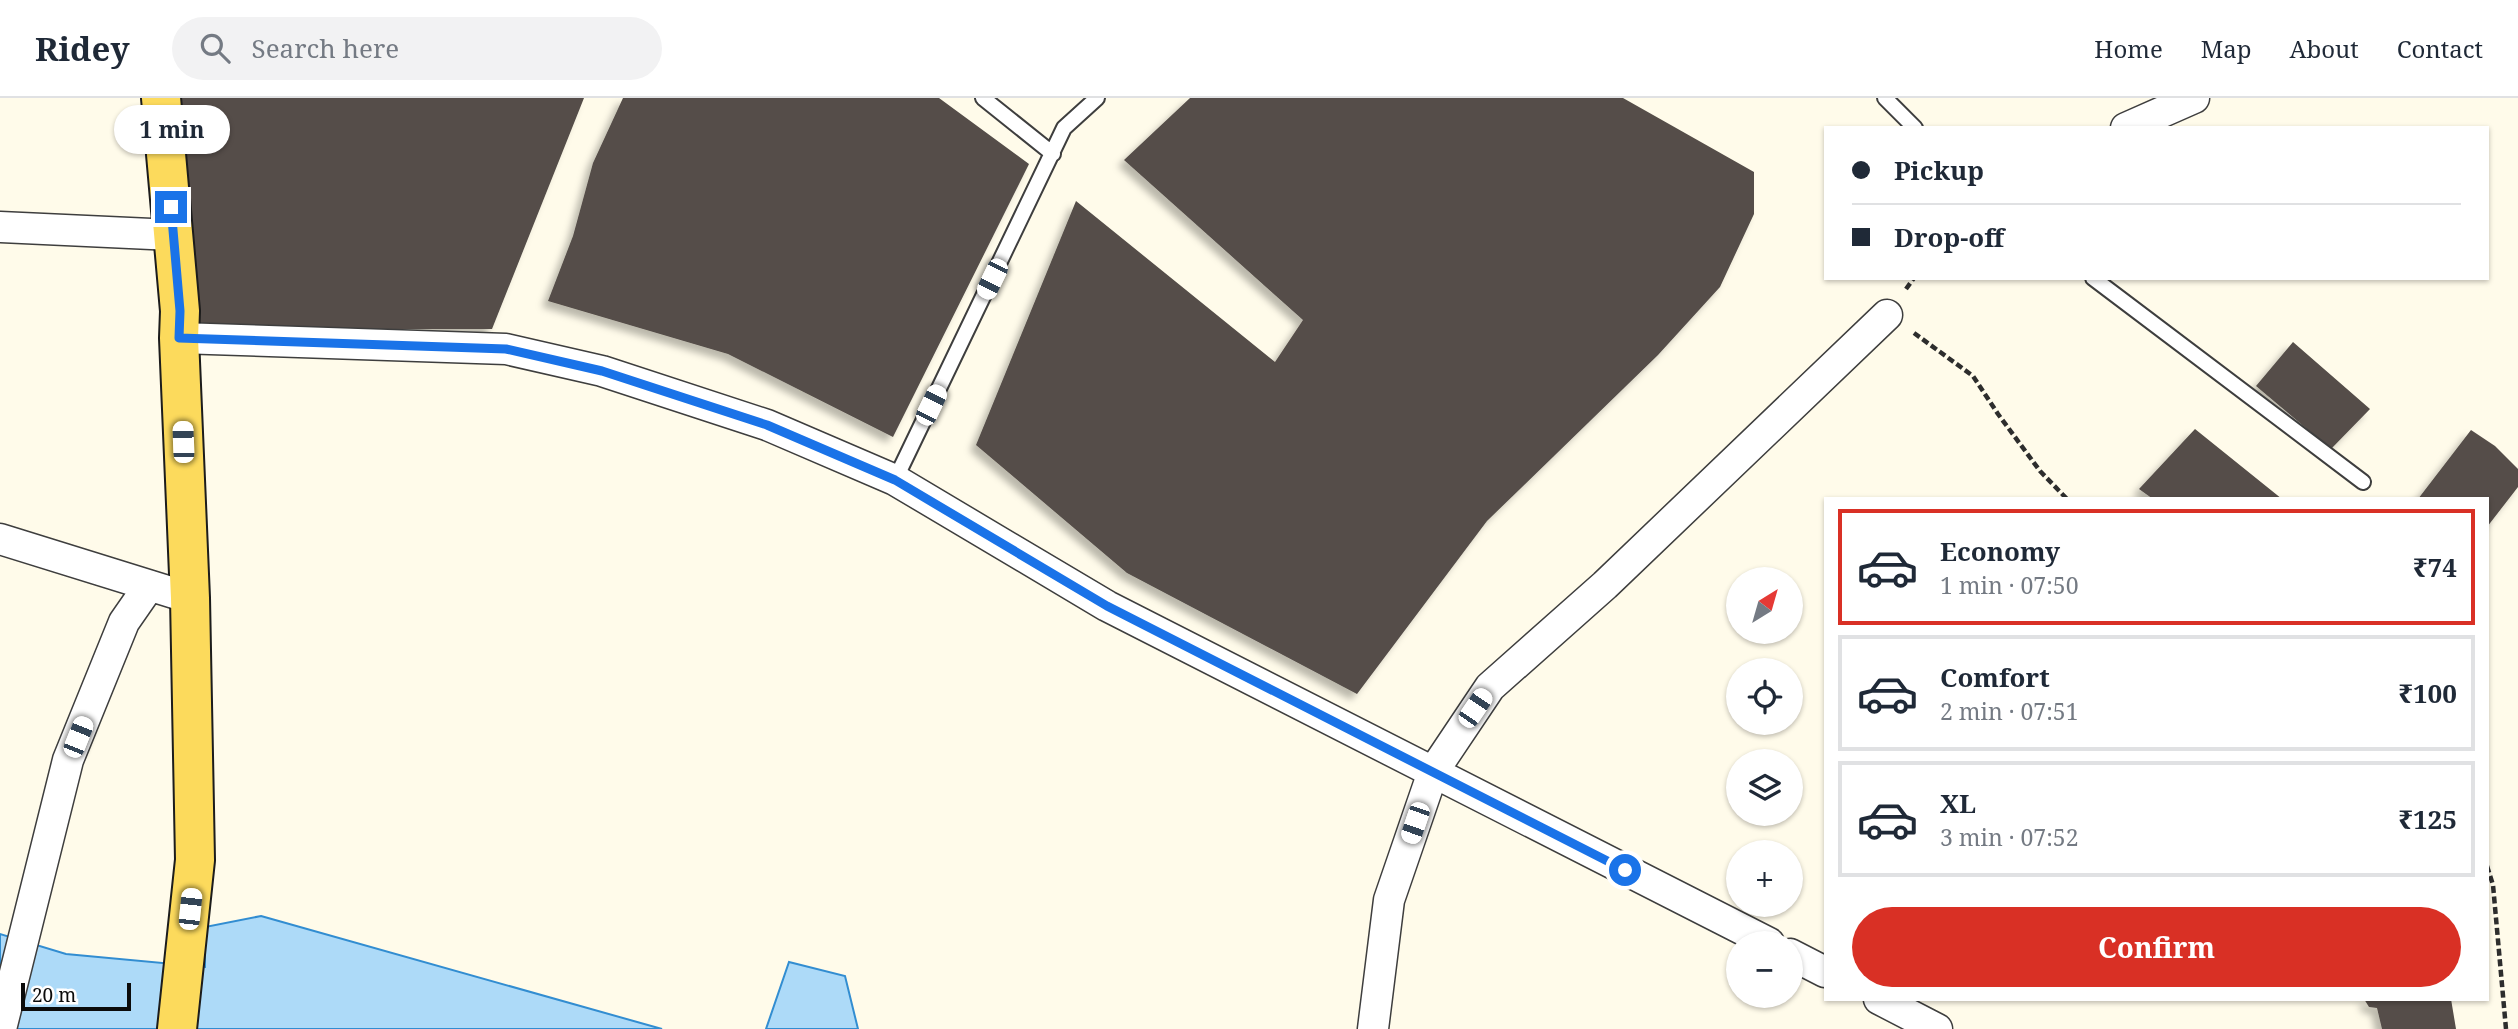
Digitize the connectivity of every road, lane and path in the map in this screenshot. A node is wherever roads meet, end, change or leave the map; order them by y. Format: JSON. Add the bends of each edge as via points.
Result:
{"nodes":[{"id":1,"x":161,"y":98,"type":"edge"},
{"id":2,"x":983,"y":98,"type":"edge"},
{"id":3,"x":1097,"y":98,"type":"edge"},
{"id":4,"x":1885,"y":98,"type":"edge"},
{"id":5,"x":2194,"y":98,"type":"edge"},
{"id":6,"x":1913,"y":126,"type":"edge"},
{"id":7,"x":2131,"y":126,"type":"edge"},
{"id":8,"x":1053,"y":154,"type":"junction"},
{"id":9,"x":0,"y":227,"type":"edge"},
{"id":10,"x":173,"y":234,"type":"junction"},
{"id":11,"x":1913,"y":280,"type":"edge"},
{"id":12,"x":2096,"y":280,"type":"edge"},
{"id":13,"x":1887,"y":315,"type":"junction"},
{"id":14,"x":179,"y":338,"type":"junction"},
{"id":15,"x":895,"y":480,"type":"junction"},
{"id":16,"x":2363,"y":482,"type":"dead end"},
{"id":17,"x":2065,"y":497,"type":"edge"},
{"id":18,"x":0,"y":539,"type":"edge"},
{"id":19,"x":149,"y":586,"type":"junction"},
{"id":20,"x":190,"y":598,"type":"junction"},
{"id":21,"x":1433,"y":772,"type":"junction"},
{"id":22,"x":2489,"y":872,"type":"edge"},
{"id":23,"x":1745,"y":931,"type":"edge"},
{"id":24,"x":1803,"y":961,"type":"edge"},
{"id":25,"x":1824,"y":971,"type":"edge"},
{"id":26,"x":1883,"y":1001,"type":"edge"},
{"id":27,"x":1,"y":1029,"type":"edge"},
{"id":28,"x":177,"y":1029,"type":"edge"},
{"id":29,"x":1373,"y":1029,"type":"edge"},
{"id":30,"x":1937,"y":1029,"type":"edge"},
{"id":31,"x":2506,"y":1029,"type":"edge"}],
"edges":[{"from":1,"to":10,"type":"main road"},
{"from":2,"to":8,"type":"lane"},
{"from":3,"to":8,"type":"lane","via":[[1064,128]]},
{"from":4,"to":6,"type":"lane"},
{"from":5,"to":7,"type":"street"},
{"from":8,"to":15,"type":"lane"},
{"from":9,"to":10,"type":"street"},
{"from":10,"to":14,"type":"main road"},
{"from":11,"to":13,"type":"path"},
{"from":12,"to":16,"type":"lane"},
{"from":13,"to":17,"type":"path","via":[[1973,376],[2040,471]]},
{"from":13,"to":21,"type":"street","via":[[1605,586],[1490,687]]},
{"from":14,"to":15,"type":"street","via":[[506,349],[602,371],[767,425]]},
{"from":14,"to":20,"type":"main road"},
{"from":15,"to":21,"type":"street","via":[[1107,606]]},
{"from":18,"to":19,"type":"street"},
{"from":19,"to":20,"type":"street"},
{"from":19,"to":27,"type":"street","via":[[124,622],[68,760]]},
{"from":20,"to":28,"type":"main road","via":[[195,860]]},
{"from":21,"to":23,"type":"street"},
{"from":21,"to":29,"type":"street","via":[[1389,900]]},
{"from":22,"to":31,"type":"path"},
{"from":24,"to":25,"type":"street"},
{"from":26,"to":30,"type":"street"}]}
